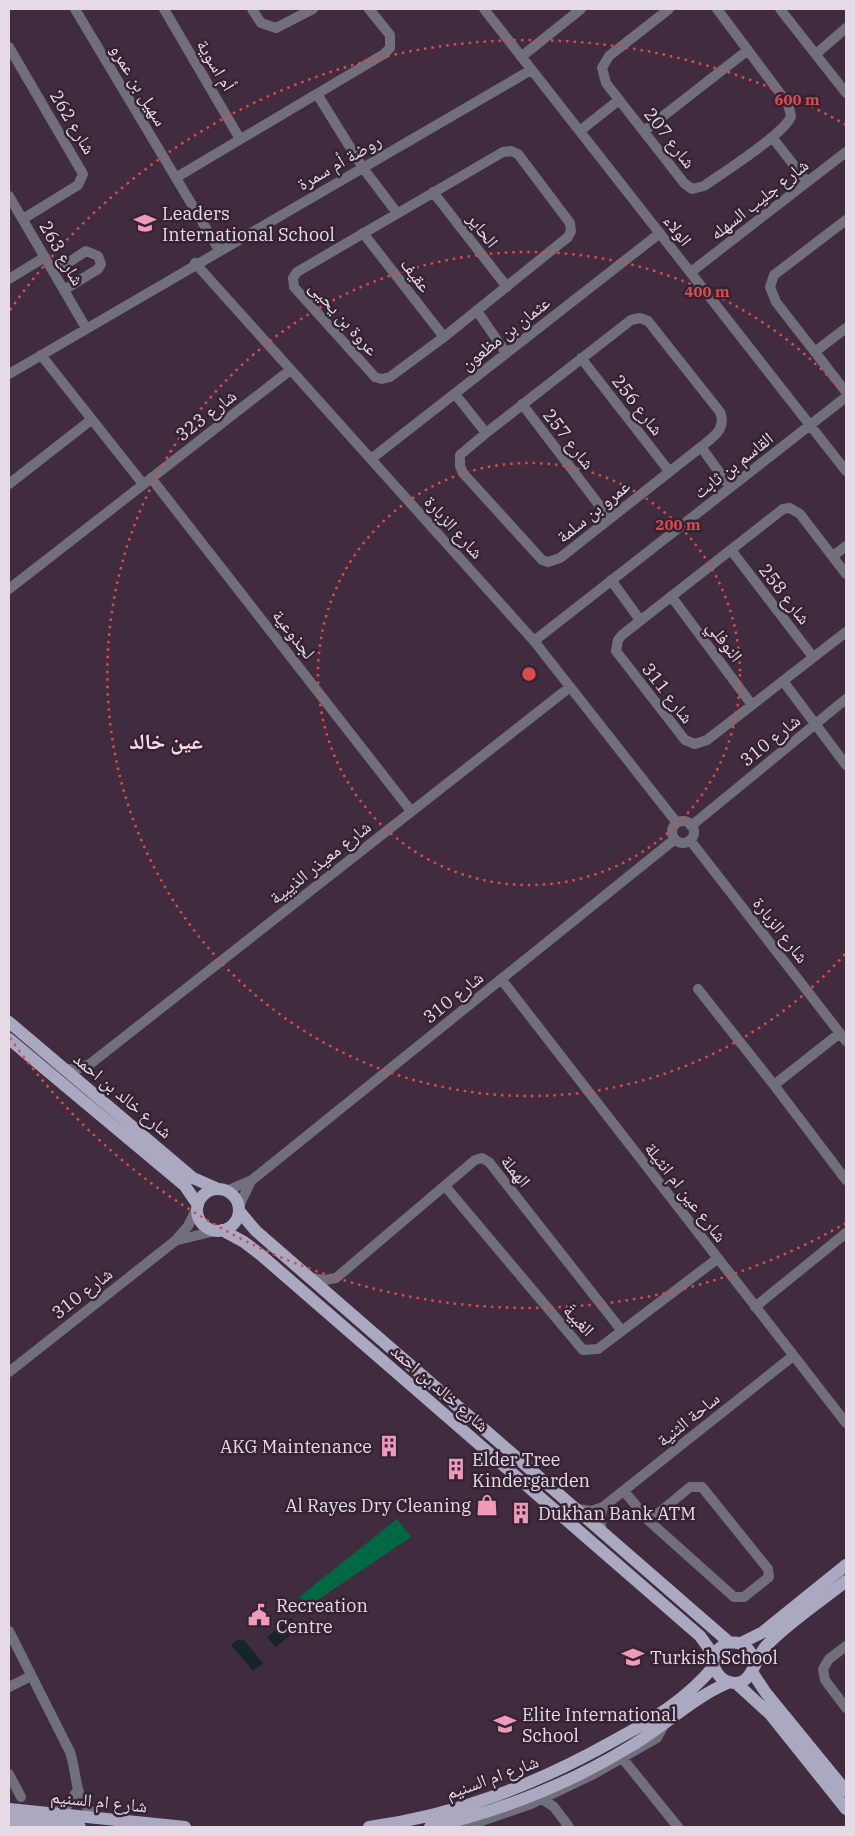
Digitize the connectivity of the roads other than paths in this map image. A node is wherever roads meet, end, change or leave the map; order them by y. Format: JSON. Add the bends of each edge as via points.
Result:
{"nodes":[{"id":1,"x":75,"y":9,"type":"edge"},
{"id":2,"x":164,"y":9,"type":"edge"},
{"id":3,"x":252,"y":9,"type":"edge"},
{"id":4,"x":313,"y":9,"type":"edge"},
{"id":5,"x":369,"y":9,"type":"edge"},
{"id":6,"x":484,"y":9,"type":"edge"},
{"id":7,"x":581,"y":9,"type":"edge"},
{"id":8,"x":669,"y":9,"type":"edge"},
{"id":9,"x":717,"y":9,"type":"edge"},
{"id":10,"x":780,"y":9,"type":"edge"},
{"id":11,"x":846,"y":28,"type":"edge"},
{"id":12,"x":9,"y":46,"type":"edge"},
{"id":13,"x":748,"y":50,"type":"junction"},
{"id":14,"x":816,"y":54,"type":"junction"},
{"id":15,"x":521,"y":57,"type":"junction"},
{"id":16,"x":531,"y":70,"type":"junction"},
{"id":17,"x":846,"y":93,"type":"edge"},
{"id":18,"x":317,"y":94,"type":"junction"},
{"id":19,"x":619,"y":100,"type":"junction"},
{"id":20,"x":580,"y":130,"type":"junction"},
{"id":21,"x":644,"y":131,"type":"junction"},
{"id":22,"x":772,"y":136,"type":"junction"},
{"id":23,"x":240,"y":138,"type":"junction"},
{"id":24,"x":846,"y":152,"type":"edge"},
{"id":25,"x":363,"y":168,"type":"junction"},
{"id":26,"x":177,"y":177,"type":"junction"},
{"id":27,"x":808,"y":182,"type":"junction"},
{"id":28,"x":434,"y":192,"type":"junction"},
{"id":29,"x":9,"y":196,"type":"edge"},
{"id":30,"x":397,"y":213,"type":"junction"},
{"id":31,"x":23,"y":219,"type":"junction"},
{"id":32,"x":846,"y":220,"type":"edge"},
{"id":33,"x":363,"y":233,"type":"junction"},
{"id":34,"x":660,"y":233,"type":"junction"},
{"id":35,"x":219,"y":250,"type":"junction"},
{"id":36,"x":45,"y":257,"type":"junction"},
{"id":37,"x":195,"y":263,"type":"junction"},
{"id":38,"x":54,"y":272,"type":"junction"},
{"id":39,"x":691,"y":272,"type":"junction"},
{"id":40,"x":9,"y":279,"type":"edge"},
{"id":41,"x":507,"y":287,"type":"junction"},
{"id":42,"x":64,"y":290,"type":"junction"},
{"id":43,"x":477,"y":311,"type":"junction"},
{"id":44,"x":86,"y":328,"type":"junction"},
{"id":45,"x":846,"y":328,"type":"edge"},
{"id":46,"x":444,"y":337,"type":"junction"},
{"id":47,"x":816,"y":351,"type":"junction"},
{"id":48,"x":506,"y":353,"type":"junction"},
{"id":49,"x":41,"y":355,"type":"junction"},
{"id":50,"x":581,"y":358,"type":"junction"},
{"id":51,"x":289,"y":371,"type":"junction"},
{"id":52,"x":9,"y":374,"type":"edge"},
{"id":53,"x":846,"y":392,"type":"edge"},
{"id":54,"x":455,"y":394,"type":"junction"},
{"id":55,"x":846,"y":396,"type":"edge"},
{"id":56,"x":522,"y":404,"type":"junction"},
{"id":57,"x":91,"y":420,"type":"junction"},
{"id":58,"x":810,"y":426,"type":"junction"},
{"id":59,"x":486,"y":433,"type":"junction"},
{"id":60,"x":701,"y":447,"type":"junction"},
{"id":61,"x":371,"y":459,"type":"junction"},
{"id":62,"x":669,"y":471,"type":"junction"},
{"id":63,"x":846,"y":471,"type":"edge"},
{"id":64,"x":147,"y":481,"type":"junction"},
{"id":65,"x":9,"y":484,"type":"edge"},
{"id":66,"x":730,"y":487,"type":"junction"},
{"id":67,"x":609,"y":518,"type":"junction"},
{"id":68,"x":846,"y":546,"type":"edge"},
{"id":69,"x":731,"y":550,"type":"junction"},
{"id":70,"x":833,"y":556,"type":"junction"},
{"id":71,"x":846,"y":574,"type":"edge"},
{"id":72,"x":611,"y":580,"type":"junction"},
{"id":73,"x":9,"y":590,"type":"edge"},
{"id":74,"x":671,"y":596,"type":"junction"},
{"id":75,"x":640,"y":620,"type":"junction"},
{"id":76,"x":846,"y":632,"type":"edge"},
{"id":77,"x":534,"y":641,"type":"junction"},
{"id":78,"x":813,"y":657,"type":"junction"},
{"id":79,"x":783,"y":681,"type":"junction"},
{"id":80,"x":570,"y":687,"type":"junction"},
{"id":81,"x":846,"y":699,"type":"edge"},
{"id":82,"x":752,"y":705,"type":"junction"},
{"id":83,"x":816,"y":724,"type":"junction"},
{"id":84,"x":846,"y":765,"type":"edge"},
{"id":85,"x":411,"y":811,"type":"junction"},
{"id":86,"x":677,"y":823,"type":"junction"},
{"id":87,"x":691,"y":826,"type":"junction"},
{"id":88,"x":674,"y":839,"type":"junction"},
{"id":89,"x":690,"y":840,"type":"junction"},
{"id":90,"x":501,"y":979,"type":"junction"},
{"id":91,"x":698,"y":989,"type":"dead end"},
{"id":92,"x":9,"y":1022,"type":"edge"},
{"id":93,"x":843,"y":1037,"type":"edge"},
{"id":94,"x":9,"y":1039,"type":"edge"},
{"id":95,"x":90,"y":1064,"type":"junction"},
{"id":96,"x":64,"y":1069,"type":"junction"},
{"id":97,"x":774,"y":1085,"type":"junction"},
{"id":98,"x":86,"y":1087,"type":"junction"},
{"id":99,"x":252,"y":1180,"type":"junction"},
{"id":100,"x":846,"y":1180,"type":"edge"},
{"id":101,"x":445,"y":1186,"type":"junction"},
{"id":102,"x":222,"y":1190,"type":"junction"},
{"id":103,"x":198,"y":1206,"type":"junction"},
{"id":104,"x":238,"y":1210,"type":"junction"},
{"id":105,"x":218,"y":1231,"type":"junction"},
{"id":106,"x":846,"y":1234,"type":"edge"},
{"id":107,"x":175,"y":1241,"type":"junction"},
{"id":108,"x":717,"y":1259,"type":"junction"},
{"id":109,"x":310,"y":1278,"type":"junction"},
{"id":110,"x":336,"y":1278,"type":"junction"},
{"id":111,"x":337,"y":1301,"type":"junction"},
{"id":112,"x":755,"y":1307,"type":"junction"},
{"id":113,"x":622,"y":1331,"type":"junction"},
{"id":114,"x":793,"y":1356,"type":"junction"},
{"id":115,"x":9,"y":1372,"type":"edge"},
{"id":116,"x":846,"y":1422,"type":"edge"},
{"id":117,"x":624,"y":1491,"type":"junction"},
{"id":118,"x":603,"y":1507,"type":"junction"},
{"id":119,"x":578,"y":1509,"type":"junction"},
{"id":120,"x":649,"y":1522,"type":"junction"},
{"id":121,"x":602,"y":1531,"type":"junction"},
{"id":122,"x":846,"y":1565,"type":"edge"},
{"id":123,"x":846,"y":1581,"type":"edge"},
{"id":124,"x":9,"y":1631,"type":"edge"},
{"id":125,"x":735,"y":1643,"type":"junction"},
{"id":126,"x":846,"y":1646,"type":"edge"},
{"id":127,"x":714,"y":1664,"type":"junction"},
{"id":128,"x":753,"y":1667,"type":"junction"},
{"id":129,"x":31,"y":1676,"type":"junction"},
{"id":130,"x":733,"y":1682,"type":"junction"},
{"id":131,"x":9,"y":1687,"type":"edge"},
{"id":132,"x":846,"y":1708,"type":"edge"},
{"id":133,"x":665,"y":1723,"type":"junction"},
{"id":134,"x":623,"y":1759,"type":"junction"},
{"id":135,"x":9,"y":1774,"type":"edge"},
{"id":136,"x":77,"y":1791,"type":"junction"},
{"id":137,"x":846,"y":1792,"type":"edge"},
{"id":138,"x":556,"y":1793,"type":"junction"},
{"id":139,"x":20,"y":1797,"type":"dead end"},
{"id":140,"x":542,"y":1799,"type":"junction"},
{"id":141,"x":554,"y":1807,"type":"junction"},
{"id":142,"x":9,"y":1809,"type":"edge"},
{"id":143,"x":846,"y":1809,"type":"edge"},
{"id":144,"x":52,"y":1814,"type":"junction"},
{"id":145,"x":99,"y":1818,"type":"junction"},
{"id":146,"x":9,"y":1820,"type":"edge"},
{"id":147,"x":80,"y":1827,"type":"edge"},
{"id":148,"x":185,"y":1827,"type":"edge"},
{"id":149,"x":369,"y":1827,"type":"edge"},
{"id":150,"x":430,"y":1827,"type":"edge"},
{"id":151,"x":464,"y":1827,"type":"edge"},
{"id":152,"x":569,"y":1827,"type":"edge"},
{"id":153,"x":678,"y":1827,"type":"edge"}],
"edges":[{"from":1,"to":26,"type":"street","name":"سهيل بن عمرو"},
{"from":2,"to":23,"type":"street","name":"أم اسوية"},
{"from":3,"to":4,"type":"street","via":[[261,23],[276,28]]},
{"from":5,"to":18,"type":"street","via":[[390,35],[390,48]]},
{"from":6,"to":15,"type":"street","name":"الولاء"},
{"from":7,"to":15,"type":"street"},
{"from":8,"to":19,"type":"street","name":"شارع 207","via":[[604,62],[602,75]]},
{"from":9,"to":13,"type":"street","name":"شارع 207"},
{"from":10,"to":14,"type":"street"},
{"from":11,"to":14,"type":"street"},
{"from":12,"to":31,"type":"street","name":"شارع 262","via":[[83,174],[78,185]]},
{"from":13,"to":21,"type":"street"},
{"from":13,"to":22,"type":"street","name":"شارع 207","via":[[790,110],[789,122]]},
{"from":14,"to":17,"type":"street"},
{"from":15,"to":16,"type":"street","name":"الولاء"},
{"from":16,"to":20,"type":"street","name":"الولاء"},
{"from":16,"to":25,"type":"street","name":"روضة أم سمرة"},
{"from":18,"to":23,"type":"street"},
{"from":18,"to":25,"type":"street"},
{"from":19,"to":20,"type":"street","name":"شارع 207"},
{"from":19,"to":21,"type":"street","name":"شارع 207"},
{"from":20,"to":34,"type":"street","name":"الولاء"},
{"from":21,"to":22,"type":"street","name":"شارع 207","via":[[692,189],[704,186]]},
{"from":22,"to":27,"type":"street"},
{"from":23,"to":26,"type":"street"},
{"from":24,"to":27,"type":"street","name":"شارع جليب السهله"},
{"from":25,"to":30,"type":"street"},
{"from":25,"to":35,"type":"street","name":"روضة أم سمرة"},
{"from":26,"to":35,"type":"street","name":"سهيل بن عمرو"},
{"from":27,"to":39,"type":"street","name":"شارع جليب السهله"},
{"from":28,"to":30,"type":"street","name":"عروة بن يحيى"},
{"from":28,"to":41,"type":"street","name":"الحاير"},
{"from":28,"to":41,"type":"street","name":"عروة بن يحيى","via":[[504,152],[518,154],[570,223],[571,231],[568,237]]},
{"from":29,"to":31,"type":"street","name":"شارع 263"},
{"from":30,"to":33,"type":"street","name":"عروة بن يحيى"},
{"from":31,"to":36,"type":"street","name":"شارع 263"},
{"from":32,"to":47,"type":"street","via":[[774,275],[771,281],[776,302]]},
{"from":33,"to":46,"type":"street","name":"عقيف"},
{"from":33,"to":46,"type":"street","name":"عروة بن يحيى","via":[[297,272],[293,278],[294,287],[375,377],[390,377]]},
{"from":34,"to":39,"type":"street","name":"الولاء"},
{"from":34,"to":48,"type":"street","name":"عثمان بن مظعون"},
{"from":35,"to":37,"type":"street","name":"روضة أم سمرة"},
{"from":36,"to":38,"type":"street","name":"شارع 263"},
{"from":36,"to":40,"type":"street"},
{"from":37,"to":44,"type":"street","name":"روضة أم سمرة"},
{"from":37,"to":51,"type":"street","name":"شارع الزبارة"},
{"from":38,"to":42,"type":"street","name":"شارع 263"},
{"from":38,"to":42,"type":"street","via":[[86,251],[98,256],[101,264],[98,269]]},
{"from":39,"to":58,"type":"street","name":"الولاء"},
{"from":41,"to":43,"type":"street","name":"عروة بن يحيى"},
{"from":42,"to":44,"type":"street","name":"شارع 263"},
{"from":43,"to":46,"type":"street","name":"عروة بن يحيى"},
{"from":43,"to":48,"type":"street"},
{"from":44,"to":49,"type":"street","name":"روضة أم سمرة"},
{"from":45,"to":47,"type":"street"},
{"from":47,"to":53,"type":"street"},
{"from":48,"to":54,"type":"street","name":"عثمان بن مظعون"},
{"from":49,"to":52,"type":"street","name":"روضة أم سمرة"},
{"from":49,"to":57,"type":"street"},
{"from":50,"to":56,"type":"street","name":"عمرو بن سلمة"},
{"from":50,"to":60,"type":"street","name":"عمرو بن سلمة","via":[[631,320],[640,318],[648,321],[720,412],[722,428]]},
{"from":50,"to":62,"type":"street","name":"شارع 256"},
{"from":51,"to":61,"type":"street","name":"شارع الزبارة"},
{"from":51,"to":64,"type":"street","name":"شارع 323"},
{"from":54,"to":59,"type":"street"},
{"from":54,"to":61,"type":"street","name":"عثمان بن مظعون"},
{"from":55,"to":58,"type":"street","name":"القاسم بن ثابت"},
{"from":56,"to":59,"type":"street","name":"عمرو بن سلمة"},
{"from":56,"to":67,"type":"street","name":"شارع 257"},
{"from":57,"to":64,"type":"street"},
{"from":57,"to":65,"type":"street"},
{"from":58,"to":63,"type":"street","name":"الولاء"},
{"from":58,"to":66,"type":"street","name":"القاسم بن ثابت"},
{"from":59,"to":67,"type":"street","name":"عمرو بن سلمة","via":[[460,455],[460,466],[475,487],[542,560],[548,562],[560,558]]},
{"from":60,"to":62,"type":"street","name":"عمرو بن سلمة"},
{"from":60,"to":66,"type":"street"},
{"from":61,"to":77,"type":"street","name":"شارع الزبارة"},
{"from":62,"to":67,"type":"street","name":"عمرو بن سلمة"},
{"from":64,"to":73,"type":"street","name":"شارع 323"},
{"from":64,"to":85,"type":"street","name":"لجذوعية"},
{"from":66,"to":72,"type":"street","name":"القاسم بن ثابت"},
{"from":68,"to":70,"type":"street"},
{"from":69,"to":70,"type":"street","name":"شارع 311","via":[[776,512],[790,508],[800,514]]},
{"from":69,"to":74,"type":"street","name":"شارع 311"},
{"from":69,"to":78,"type":"street","name":"شارع 258"},
{"from":70,"to":71,"type":"street","name":"شارع 311"},
{"from":72,"to":75,"type":"street"},
{"from":72,"to":77,"type":"street","name":"القاسم بن ثابت"},
{"from":74,"to":75,"type":"street","name":"شارع 311"},
{"from":74,"to":82,"type":"street","name":"النوفلي"},
{"from":75,"to":82,"type":"street","name":"شارع 311","via":[[618,640],[616,652],[685,740],[695,744],[707,740]]},
{"from":76,"to":78,"type":"street","name":"شارع 311"},
{"from":77,"to":80,"type":"street","name":"شارع الزبارة"},
{"from":78,"to":79,"type":"street","name":"شارع 311"},
{"from":79,"to":82,"type":"street","name":"شارع 311"},
{"from":79,"to":83,"type":"street"},
{"from":80,"to":85,"type":"street","name":"شارع معيذر الذيبية"},
{"from":80,"to":86,"type":"street","name":"شارع الزبارة"},
{"from":81,"to":83,"type":"street","name":"شارع 310"},
{"from":83,"to":84,"type":"street"},
{"from":83,"to":87,"type":"street","name":"شارع 310"},
{"from":85,"to":95,"type":"street","name":"شارع معيذر الذيبية"},
{"from":86,"to":87,"type":"street","via":[[685,822]]},
{"from":86,"to":88,"type":"street","via":[[672,832]]},
{"from":87,"to":89,"type":"street"},
{"from":88,"to":89,"type":"street","via":[[682,843]]},
{"from":88,"to":90,"type":"street","name":"شارع 310"},
{"from":89,"to":93,"type":"street","name":"شارع الزبارة"},
{"from":90,"to":99,"type":"street","name":"شارع 310"},
{"from":90,"to":108,"type":"street","name":"شارع عين ام انثيلة"},
{"from":91,"to":97,"type":"street"},
{"from":92,"to":96,"type":"main road","name":"شارع خالد بن احمد"},
{"from":93,"to":97,"type":"street"},
{"from":94,"to":103,"type":"main road","name":"شارع خالد بن احمد","via":[[185,1186]]},
{"from":95,"to":96,"type":"street","name":"شارع معيذر الذيبية"},
{"from":95,"to":98,"type":"street","via":[[86,1072]]},
{"from":96,"to":98,"type":"main road","name":"شارع خالد بن احمد"},
{"from":97,"to":100,"type":"street"},
{"from":98,"to":102,"type":"main road","name":"شارع خالد بن احمد","via":[[193,1178]]},
{"from":99,"to":102,"type":"street","name":"شارع 310"},
{"from":99,"to":104,"type":"street","name":"شارع 310"},
{"from":101,"to":110,"type":"street","name":"الهملة"},
{"from":101,"to":113,"type":"street","name":"الغبيةّ","via":[[578,1347],[587,1351],[598,1349]]},
{"from":101,"to":113,"type":"street","name":"الهملة","via":[[475,1160],[482,1158],[489,1162]]},
{"from":102,"to":103,"type":"main road","via":[[207,1192]]},
{"from":102,"to":104,"type":"main road","via":[[234,1198]]},
{"from":103,"to":105,"type":"main road","via":[[200,1220]]},
{"from":103,"to":107,"type":"street","name":"شارع 310","via":[[188,1226]]},
{"from":104,"to":105,"type":"main road","via":[[232,1226]]},
{"from":104,"to":109,"type":"main road","name":"شارع خالد بن احمد","via":[[250,1225]]},
{"from":105,"to":107,"type":"street","name":"شارع 310"},
{"from":105,"to":127,"type":"main road","name":"شارع خالد بن احمد","via":[[244,1242],[261,1255],[700,1636],[710,1650]]},
{"from":106,"to":112,"type":"street"},
{"from":107,"to":115,"type":"street","name":"شارع 310"},
{"from":108,"to":112,"type":"street","name":"شارع عين ام انثيلة"},
{"from":108,"to":113,"type":"street","name":"الغبيةّ"},
{"from":109,"to":110,"type":"street"},
{"from":109,"to":111,"type":"main road","name":"شارع خالد بن احمد"},
{"from":110,"to":111,"type":"street"},
{"from":111,"to":119,"type":"main road","name":"شارع خالد بن احمد"},
{"from":112,"to":114,"type":"street","name":"شارع عين ام انثيلة"},
{"from":114,"to":116,"type":"street","name":"شارع عين ام انثيلة"},
{"from":114,"to":117,"type":"street","name":"ساحة الثنية"},
{"from":117,"to":118,"type":"street","name":"ساحة الثنية"},
{"from":117,"to":120,"type":"street"},
{"from":118,"to":119,"type":"street","via":[[591,1511]]},
{"from":118,"to":121,"type":"street"},
{"from":119,"to":121,"type":"main road","name":"شارع خالد بن احمد"},
{"from":120,"to":120,"type":"street","via":[[734,1597],[744,1596],[769,1577],[769,1571],[702,1488],[690,1487]]},
{"from":121,"to":125,"type":"main road","name":"شارع خالد بن احمد"},
{"from":122,"to":125,"type":"main road","via":[[763,1632]]},
{"from":123,"to":128,"type":"main road","via":[[772,1640]]},
{"from":124,"to":129,"type":"street"},
{"from":125,"to":127,"type":"main road","via":[[719,1649]]},
{"from":125,"to":128,"type":"main road","via":[[751,1652]]},
{"from":126,"to":132,"type":"street","via":[[829,1659],[823,1669],[825,1680]]},
{"from":127,"to":130,"type":"main road","via":[[720,1676]]},
{"from":127,"to":149,"type":"main road","name":"شارع ام السنيم","via":[[700,1684],[683,1698],[635,1729],[556,1772],[456,1810]]},
{"from":128,"to":130,"type":"main road","via":[[742,1681]]},
{"from":128,"to":137,"type":"main road","via":[[766,1693]]},
{"from":129,"to":131,"type":"street"},
{"from":129,"to":136,"type":"street","via":[[70,1752]]},
{"from":130,"to":133,"type":"main road","name":"شارع ام السنيم","via":[[707,1693]]},
{"from":130,"to":143,"type":"main road","via":[[770,1714]]},
{"from":133,"to":134,"type":"street","via":[[657,1738]]},
{"from":133,"to":150,"type":"main road","name":"شارع ام السنيم","via":[[631,1746],[548,1789],[495,1809]]},
{"from":134,"to":138,"type":"street"},
{"from":134,"to":153,"type":"street"},
{"from":135,"to":139,"type":"street"},
{"from":136,"to":144,"type":"street","via":[[67,1806]]},
{"from":136,"to":145,"type":"street","via":[[85,1807]]},
{"from":138,"to":140,"type":"street"},
{"from":138,"to":141,"type":"street"},
{"from":140,"to":141,"type":"street"},
{"from":140,"to":151,"type":"street"},
{"from":141,"to":152,"type":"street"},
{"from":142,"to":144,"type":"main road","name":"شارع ام السنيم"},
{"from":144,"to":145,"type":"main road","name":"شارع ام السنيم"},
{"from":145,"to":148,"type":"main road","name":"شارع ام السنيم"},
{"from":146,"to":147,"type":"main road","name":"شارع ام السنيم"}]}
